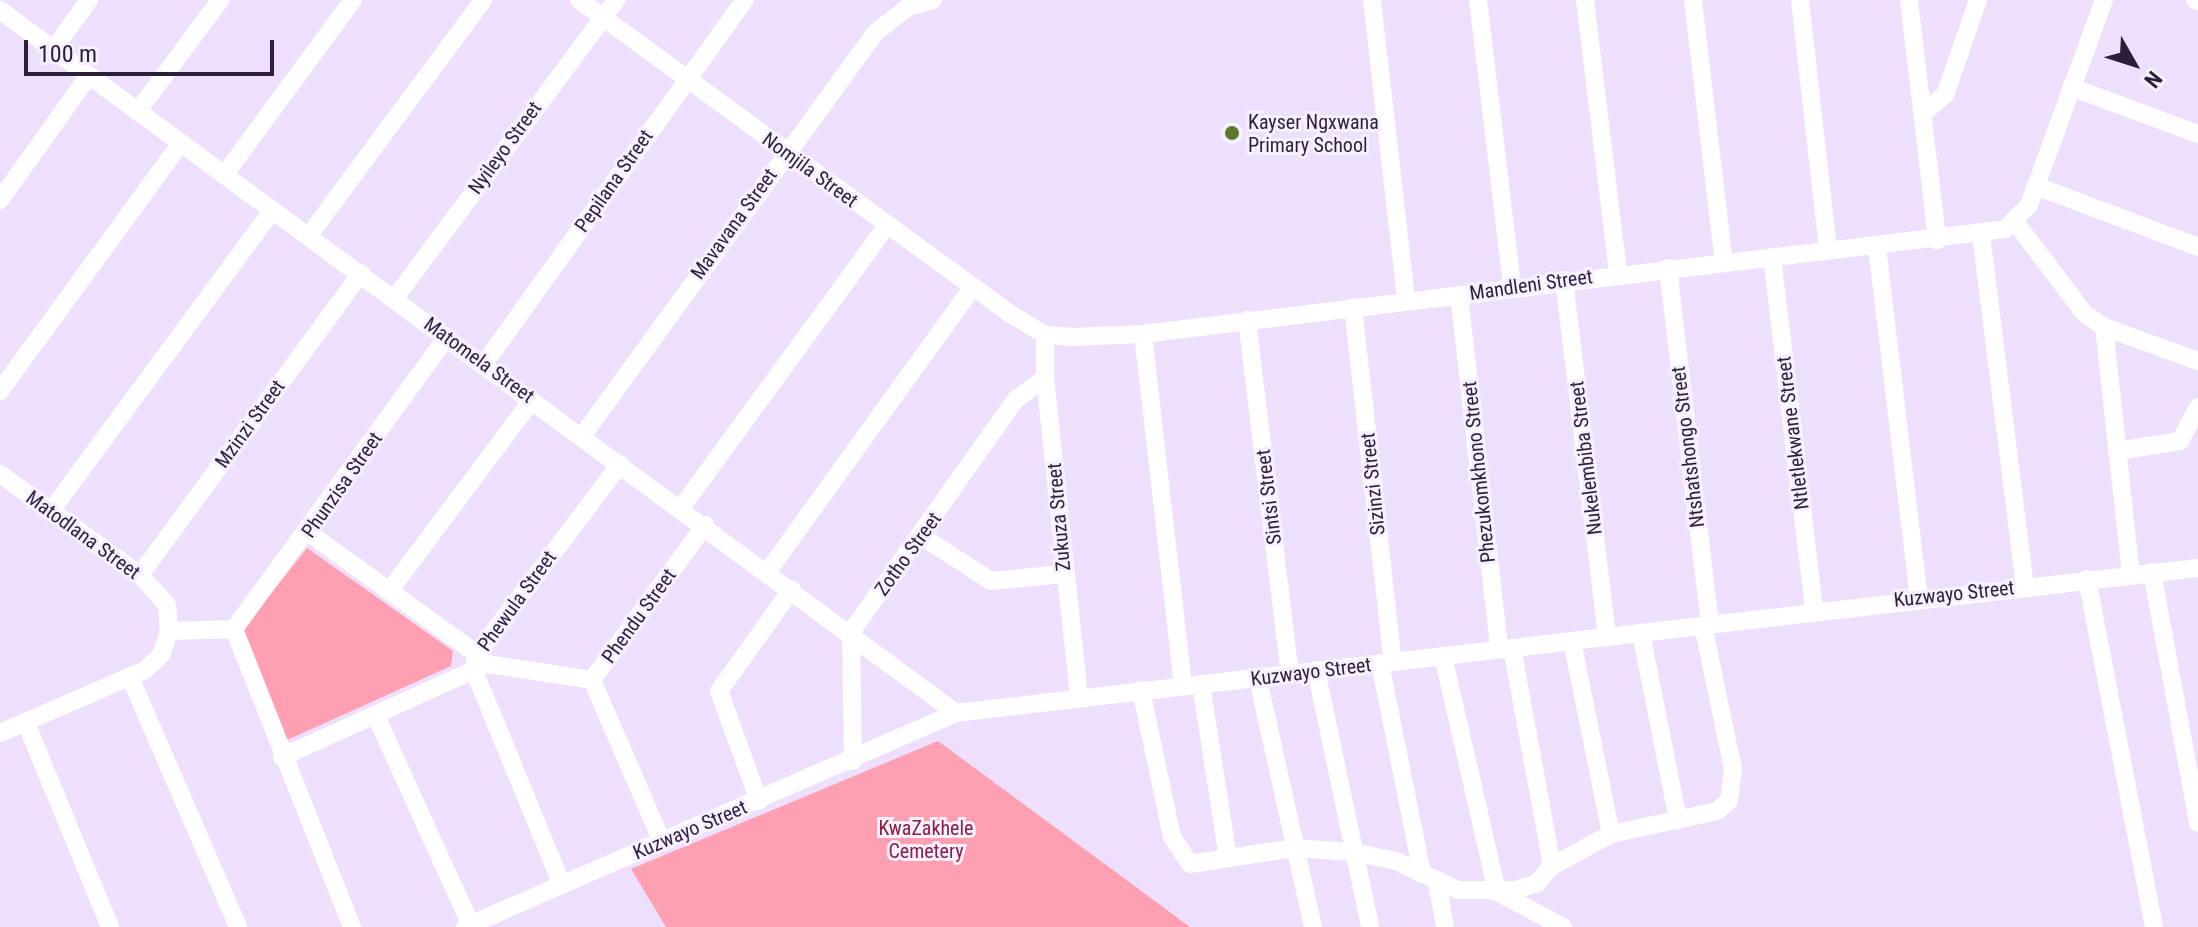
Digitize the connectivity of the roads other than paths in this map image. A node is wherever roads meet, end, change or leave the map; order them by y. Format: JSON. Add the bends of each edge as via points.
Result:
{"nodes":[{"id":1,"x":89,"y":0,"type":"edge"},
{"id":2,"x":220,"y":0,"type":"edge"},
{"id":3,"x":353,"y":0,"type":"edge"},
{"id":4,"x":483,"y":0,"type":"edge"},
{"id":5,"x":579,"y":0,"type":"edge"},
{"id":6,"x":616,"y":0,"type":"edge"},
{"id":7,"x":745,"y":0,"type":"edge"},
{"id":8,"x":926,"y":0,"type":"edge"},
{"id":9,"x":1372,"y":0,"type":"edge"},
{"id":10,"x":1478,"y":0,"type":"edge"},
{"id":11,"x":1585,"y":0,"type":"edge"},
{"id":12,"x":1693,"y":0,"type":"edge"},
{"id":13,"x":1800,"y":0,"type":"edge"},
{"id":14,"x":1909,"y":0,"type":"edge"},
{"id":15,"x":1978,"y":0,"type":"edge"},
{"id":16,"x":2104,"y":0,"type":"edge"},
{"id":17,"x":1,"y":13,"type":"edge"},
{"id":18,"x":603,"y":18,"type":"junction"},
{"id":19,"x":53,"y":50,"type":"junction"},
{"id":20,"x":89,"y":75,"type":"junction"},
{"id":21,"x":686,"y":79,"type":"junction"},
{"id":22,"x":2071,"y":87,"type":"junction"},
{"id":23,"x":138,"y":111,"type":"junction"},
{"id":24,"x":1922,"y":114,"type":"junction"},
{"id":25,"x":2198,"y":134,"type":"edge"},
{"id":26,"x":181,"y":143,"type":"junction"},
{"id":27,"x":785,"y":153,"type":"junction"},
{"id":28,"x":225,"y":174,"type":"junction"},
{"id":29,"x":2036,"y":186,"type":"junction"},
{"id":30,"x":0,"y":200,"type":"edge"},
{"id":31,"x":273,"y":210,"type":"junction"},
{"id":32,"x":2016,"y":223,"type":"junction"},
{"id":33,"x":887,"y":225,"type":"junction"},
{"id":34,"x":310,"y":234,"type":"junction"},
{"id":35,"x":1981,"y":234,"type":"junction"},
{"id":36,"x":1937,"y":240,"type":"junction"},
{"id":37,"x":1877,"y":247,"type":"junction"},
{"id":38,"x":2198,"y":247,"type":"edge"},
{"id":39,"x":1828,"y":250,"type":"junction"},
{"id":40,"x":1772,"y":257,"type":"junction"},
{"id":41,"x":1724,"y":263,"type":"junction"},
{"id":42,"x":1668,"y":268,"type":"junction"},
{"id":43,"x":361,"y":273,"type":"junction"},
{"id":44,"x":1618,"y":273,"type":"junction"},
{"id":45,"x":1564,"y":280,"type":"junction"},
{"id":46,"x":973,"y":287,"type":"junction"},
{"id":47,"x":1512,"y":287,"type":"junction"},
{"id":48,"x":1459,"y":295,"type":"junction"},
{"id":49,"x":395,"y":298,"type":"junction"},
{"id":50,"x":1406,"y":300,"type":"junction"},
{"id":51,"x":1353,"y":307,"type":"junction"},
{"id":52,"x":1247,"y":320,"type":"junction"},
{"id":53,"x":2104,"y":327,"type":"junction"},
{"id":54,"x":1143,"y":334,"type":"junction"},
{"id":55,"x":1045,"y":335,"type":"junction"},
{"id":56,"x":447,"y":337,"type":"junction"},
{"id":57,"x":2198,"y":361,"type":"edge"},
{"id":58,"x":484,"y":364,"type":"junction"},
{"id":59,"x":1045,"y":378,"type":"junction"},
{"id":60,"x":0,"y":391,"type":"edge"},
{"id":61,"x":532,"y":400,"type":"junction"},
{"id":62,"x":2198,"y":407,"type":"edge"},
{"id":63,"x":583,"y":435,"type":"junction"},
{"id":64,"x":2117,"y":451,"type":"junction"},
{"id":65,"x":620,"y":464,"type":"junction"},
{"id":66,"x":0,"y":474,"type":"edge"},
{"id":67,"x":681,"y":508,"type":"junction"},
{"id":68,"x":50,"y":512,"type":"junction"},
{"id":69,"x":705,"y":525,"type":"junction"},
{"id":70,"x":309,"y":533,"type":"junction"},
{"id":71,"x":921,"y":536,"type":"junction"},
{"id":72,"x":2198,"y":568,"type":"edge"},
{"id":73,"x":768,"y":571,"type":"junction"},
{"id":74,"x":2152,"y":572,"type":"junction"},
{"id":75,"x":1064,"y":574,"type":"junction"},
{"id":76,"x":140,"y":575,"type":"junction"},
{"id":77,"x":2131,"y":575,"type":"junction"},
{"id":78,"x":2087,"y":579,"type":"junction"},
{"id":79,"x":2025,"y":586,"type":"junction"},
{"id":80,"x":792,"y":589,"type":"junction"},
{"id":81,"x":390,"y":590,"type":"junction"},
{"id":82,"x":1919,"y":598,"type":"junction"},
{"id":83,"x":1814,"y":610,"type":"junction"},
{"id":84,"x":1707,"y":625,"type":"junction"},
{"id":85,"x":234,"y":629,"type":"junction"},
{"id":86,"x":169,"y":631,"type":"junction"},
{"id":87,"x":851,"y":632,"type":"junction"},
{"id":88,"x":1641,"y":633,"type":"junction"},
{"id":89,"x":1607,"y":636,"type":"junction"},
{"id":90,"x":1572,"y":641,"type":"junction"},
{"id":91,"x":1505,"y":648,"type":"junction"},
{"id":92,"x":1443,"y":656,"type":"junction"},
{"id":93,"x":475,"y":662,"type":"junction"},
{"id":94,"x":1386,"y":662,"type":"junction"},
{"id":95,"x":1316,"y":670,"type":"junction"},
{"id":96,"x":1290,"y":674,"type":"junction"},
{"id":97,"x":130,"y":677,"type":"junction"},
{"id":98,"x":1258,"y":679,"type":"junction"},
{"id":99,"x":592,"y":680,"type":"junction"},
{"id":100,"x":1192,"y":685,"type":"junction"},
{"id":101,"x":1141,"y":690,"type":"junction"},
{"id":102,"x":1079,"y":698,"type":"junction"},
{"id":103,"x":956,"y":713,"type":"junction"},
{"id":104,"x":376,"y":716,"type":"junction"},
{"id":105,"x":26,"y":723,"type":"junction"},
{"id":106,"x":0,"y":733,"type":"edge"},
{"id":107,"x":282,"y":757,"type":"junction"},
{"id":108,"x":853,"y":761,"type":"junction"},
{"id":109,"x":759,"y":801,"type":"junction"},
{"id":110,"x":1678,"y":820,"type":"junction"},
{"id":111,"x":2198,"y":823,"type":"edge"},
{"id":112,"x":1611,"y":834,"type":"junction"},
{"id":113,"x":662,"y":842,"type":"junction"},
{"id":114,"x":1294,"y":848,"type":"junction"},
{"id":115,"x":1353,"y":852,"type":"junction"},
{"id":116,"x":1228,"y":858,"type":"junction"},
{"id":117,"x":1552,"y":866,"type":"junction"},
{"id":118,"x":1429,"y":878,"type":"junction"},
{"id":119,"x":562,"y":885,"type":"junction"},
{"id":120,"x":1497,"y":892,"type":"junction"},
{"id":121,"x":468,"y":926,"type":"edge"},
{"id":122,"x":110,"y":927,"type":"edge"},
{"id":123,"x":238,"y":927,"type":"edge"},
{"id":124,"x":352,"y":927,"type":"edge"},
{"id":125,"x":1313,"y":927,"type":"edge"},
{"id":126,"x":1370,"y":927,"type":"edge"},
{"id":127,"x":1445,"y":927,"type":"edge"},
{"id":128,"x":1563,"y":927,"type":"edge"},
{"id":129,"x":2154,"y":927,"type":"edge"}],
"edges":[{"from":1,"to":19,"type":"street"},
{"from":2,"to":23,"type":"street"},
{"from":3,"to":28,"type":"street"},
{"from":4,"to":34,"type":"street"},
{"from":5,"to":18,"type":"street","name":"Nomjila Street"},
{"from":6,"to":18,"type":"street","name":"Nyileyo Street"},
{"from":7,"to":21,"type":"street","name":"Pepilana Street"},
{"from":8,"to":27,"type":"street","name":"Mavavana Street","via":[[875,33]]},
{"from":9,"to":50,"type":"street"},
{"from":10,"to":47,"type":"street"},
{"from":11,"to":44,"type":"street"},
{"from":12,"to":41,"type":"street"},
{"from":13,"to":39,"type":"street"},
{"from":14,"to":24,"type":"street"},
{"from":15,"to":24,"type":"street","via":[[1945,95]]},
{"from":16,"to":22,"type":"street"},
{"from":17,"to":19,"type":"street","name":"Matomela Street"},
{"from":18,"to":21,"type":"street","name":"Nomjila Street"},
{"from":18,"to":49,"type":"street","name":"Nyileyo Street"},
{"from":19,"to":20,"type":"street","name":"Matomela Street"},
{"from":20,"to":23,"type":"street","name":"Matomela Street"},
{"from":20,"to":30,"type":"street"},
{"from":21,"to":27,"type":"street","name":"Nomjila Street"},
{"from":21,"to":58,"type":"street","name":"Pepilana Street"},
{"from":22,"to":25,"type":"street"},
{"from":22,"to":29,"type":"street"},
{"from":23,"to":26,"type":"street","name":"Matomela Street"},
{"from":24,"to":36,"type":"street"},
{"from":26,"to":28,"type":"street","name":"Matomela Street"},
{"from":26,"to":60,"type":"street"},
{"from":27,"to":33,"type":"street","name":"Nomjila Street"},
{"from":27,"to":63,"type":"street","name":"Mavavana Street"},
{"from":28,"to":31,"type":"street","name":"Matomela Street"},
{"from":29,"to":32,"type":"street"},
{"from":29,"to":38,"type":"street"},
{"from":31,"to":34,"type":"street","name":"Matomela Street"},
{"from":31,"to":68,"type":"street"},
{"from":32,"to":35,"type":"street","name":"Mandleni Street"},
{"from":32,"to":53,"type":"street","via":[[2084,313]]},
{"from":33,"to":46,"type":"street","name":"Nomjila Street"},
{"from":33,"to":67,"type":"street"},
{"from":34,"to":43,"type":"street","name":"Matomela Street"},
{"from":35,"to":36,"type":"street","name":"Mandleni Street"},
{"from":35,"to":79,"type":"street"},
{"from":36,"to":37,"type":"street","name":"Mandleni Street"},
{"from":37,"to":39,"type":"street","name":"Mandleni Street"},
{"from":37,"to":82,"type":"street"},
{"from":39,"to":40,"type":"street","name":"Mandleni Street"},
{"from":40,"to":41,"type":"street","name":"Mandleni Street"},
{"from":40,"to":83,"type":"street","name":"Ntletlekwane Street"},
{"from":41,"to":42,"type":"street","name":"Mandleni Street"},
{"from":42,"to":44,"type":"street","name":"Mandleni Street"},
{"from":42,"to":84,"type":"street","name":"Ntshatshongo Street"},
{"from":43,"to":49,"type":"street","name":"Matomela Street"},
{"from":43,"to":76,"type":"street","name":"Mzinzi Street"},
{"from":44,"to":45,"type":"street","name":"Mandleni Street"},
{"from":45,"to":47,"type":"street","name":"Mandleni Street"},
{"from":45,"to":89,"type":"street","name":"Nukelembiba Street"},
{"from":46,"to":55,"type":"street","name":"Nomjila Street"},
{"from":46,"to":73,"type":"street"},
{"from":47,"to":48,"type":"street","name":"Mandleni Street"},
{"from":48,"to":50,"type":"street","name":"Mandleni Street"},
{"from":48,"to":91,"type":"street","name":"Phezukomkhono Street"},
{"from":49,"to":56,"type":"street","name":"Matomela Street"},
{"from":50,"to":51,"type":"street","name":"Mandleni Street"},
{"from":51,"to":52,"type":"street","name":"Mandleni Street"},
{"from":51,"to":94,"type":"street","name":"Sizinzi Street"},
{"from":52,"to":54,"type":"street","name":"Mandleni Street"},
{"from":52,"to":96,"type":"street","name":"Sintsi Street"},
{"from":53,"to":57,"type":"street"},
{"from":53,"to":64,"type":"street"},
{"from":54,"to":55,"type":"street","name":"Mandleni Street"},
{"from":54,"to":100,"type":"street"},
{"from":55,"to":59,"type":"street","name":"Zukuza Street"},
{"from":56,"to":58,"type":"street","name":"Matomela Street"},
{"from":56,"to":70,"type":"street","name":"Phunzisa Street"},
{"from":58,"to":61,"type":"street","name":"Matomela Street"},
{"from":59,"to":71,"type":"street","name":"Zotho Street","via":[[1015,400]]},
{"from":59,"to":75,"type":"street","name":"Zukuza Street"},
{"from":61,"to":63,"type":"street","name":"Matomela Street"},
{"from":61,"to":81,"type":"street"},
{"from":62,"to":64,"type":"street","via":[[2180,441]]},
{"from":63,"to":65,"type":"street","name":"Matomela Street"},
{"from":64,"to":77,"type":"street"},
{"from":65,"to":67,"type":"street","name":"Matomela Street"},
{"from":65,"to":93,"type":"street","name":"Phewula Street"},
{"from":66,"to":68,"type":"street","name":"Matodlana Street"},
{"from":67,"to":69,"type":"street","name":"Matomela Street"},
{"from":68,"to":76,"type":"street","name":"Matodlana Street"},
{"from":69,"to":73,"type":"street","name":"Matomela Street"},
{"from":69,"to":99,"type":"street","name":"Phendu Street"},
{"from":70,"to":81,"type":"street"},
{"from":70,"to":85,"type":"street","name":"Phunzisa Street"},
{"from":71,"to":75,"type":"street","via":[[991,581]]},
{"from":71,"to":87,"type":"street","name":"Zotho Street"},
{"from":72,"to":74,"type":"street","name":"Kuzwayo Street"},
{"from":73,"to":80,"type":"street","name":"Matomela Street"},
{"from":74,"to":77,"type":"street","name":"Kuzwayo Street"},
{"from":74,"to":111,"type":"street"},
{"from":75,"to":102,"type":"street","name":"Zukuza Street"},
{"from":76,"to":86,"type":"street","name":"Matodlana Street","via":[[167,605]]},
{"from":77,"to":78,"type":"street","name":"Kuzwayo Street"},
{"from":78,"to":79,"type":"street","name":"Kuzwayo Street"},
{"from":78,"to":129,"type":"street"},
{"from":79,"to":82,"type":"street","name":"Kuzwayo Street"},
{"from":80,"to":87,"type":"street","name":"Matomela Street"},
{"from":80,"to":109,"type":"street","via":[[719,691]]},
{"from":81,"to":93,"type":"street"},
{"from":82,"to":83,"type":"street","name":"Kuzwayo Street"},
{"from":83,"to":84,"type":"street","name":"Kuzwayo Street"},
{"from":84,"to":88,"type":"street","name":"Kuzwayo Street"},
{"from":84,"to":110,"type":"street","name":"Ntshatshongo Street","via":[[1734,788],[1723,807]]},
{"from":85,"to":86,"type":"street"},
{"from":85,"to":107,"type":"street"},
{"from":86,"to":97,"type":"street","via":[[161,655]]},
{"from":87,"to":103,"type":"street","name":"Matomela Street"},
{"from":87,"to":108,"type":"street"},
{"from":88,"to":89,"type":"street","name":"Kuzwayo Street"},
{"from":88,"to":110,"type":"street"},
{"from":89,"to":90,"type":"street","name":"Kuzwayo Street"},
{"from":90,"to":91,"type":"street","name":"Kuzwayo Street"},
{"from":90,"to":112,"type":"street"},
{"from":91,"to":92,"type":"street","name":"Kuzwayo Street"},
{"from":91,"to":117,"type":"street","name":"Phezukomkhono Street"},
{"from":92,"to":94,"type":"street","name":"Kuzwayo Street"},
{"from":92,"to":120,"type":"street"},
{"from":93,"to":99,"type":"street"},
{"from":93,"to":104,"type":"street"},
{"from":93,"to":119,"type":"street","name":"Phewula Street"},
{"from":94,"to":95,"type":"street","name":"Kuzwayo Street"},
{"from":94,"to":118,"type":"street","name":"Sizinzi Street"},
{"from":95,"to":96,"type":"street","name":"Kuzwayo Street"},
{"from":95,"to":115,"type":"street"},
{"from":96,"to":98,"type":"street","name":"Kuzwayo Street"},
{"from":97,"to":105,"type":"street"},
{"from":97,"to":123,"type":"street"},
{"from":98,"to":100,"type":"street","name":"Kuzwayo Street"},
{"from":98,"to":114,"type":"street"},
{"from":99,"to":113,"type":"street","name":"Phendu Street"},
{"from":100,"to":101,"type":"street","name":"Kuzwayo Street"},
{"from":100,"to":116,"type":"street"},
{"from":101,"to":102,"type":"street","name":"Kuzwayo Street"},
{"from":101,"to":116,"type":"street","via":[[1176,849],[1190,864]]},
{"from":102,"to":103,"type":"street","name":"Kuzwayo Street"},
{"from":103,"to":108,"type":"street","name":"Kuzwayo Street"},
{"from":104,"to":107,"type":"street"},
{"from":104,"to":121,"type":"street"},
{"from":105,"to":106,"type":"street"},
{"from":105,"to":122,"type":"street"},
{"from":107,"to":124,"type":"street"},
{"from":108,"to":109,"type":"street","name":"Kuzwayo Street"},
{"from":109,"to":113,"type":"street","name":"Kuzwayo Street"},
{"from":110,"to":112,"type":"street","name":"Ntshatshongo Street"},
{"from":112,"to":117,"type":"street","name":"Ntshatshongo Street"},
{"from":113,"to":119,"type":"street","name":"Kuzwayo Street"},
{"from":114,"to":115,"type":"street"},
{"from":114,"to":116,"type":"street"},
{"from":114,"to":125,"type":"street"},
{"from":115,"to":118,"type":"street","via":[[1396,861]]},
{"from":115,"to":126,"type":"street"},
{"from":117,"to":120,"type":"street","name":"Ntshatshongo Street","via":[[1537,883]]},
{"from":118,"to":120,"type":"street"},
{"from":118,"to":127,"type":"street","name":"Sizinzi Street"},
{"from":119,"to":121,"type":"street","name":"Kuzwayo Street"},
{"from":120,"to":128,"type":"street"}]}
